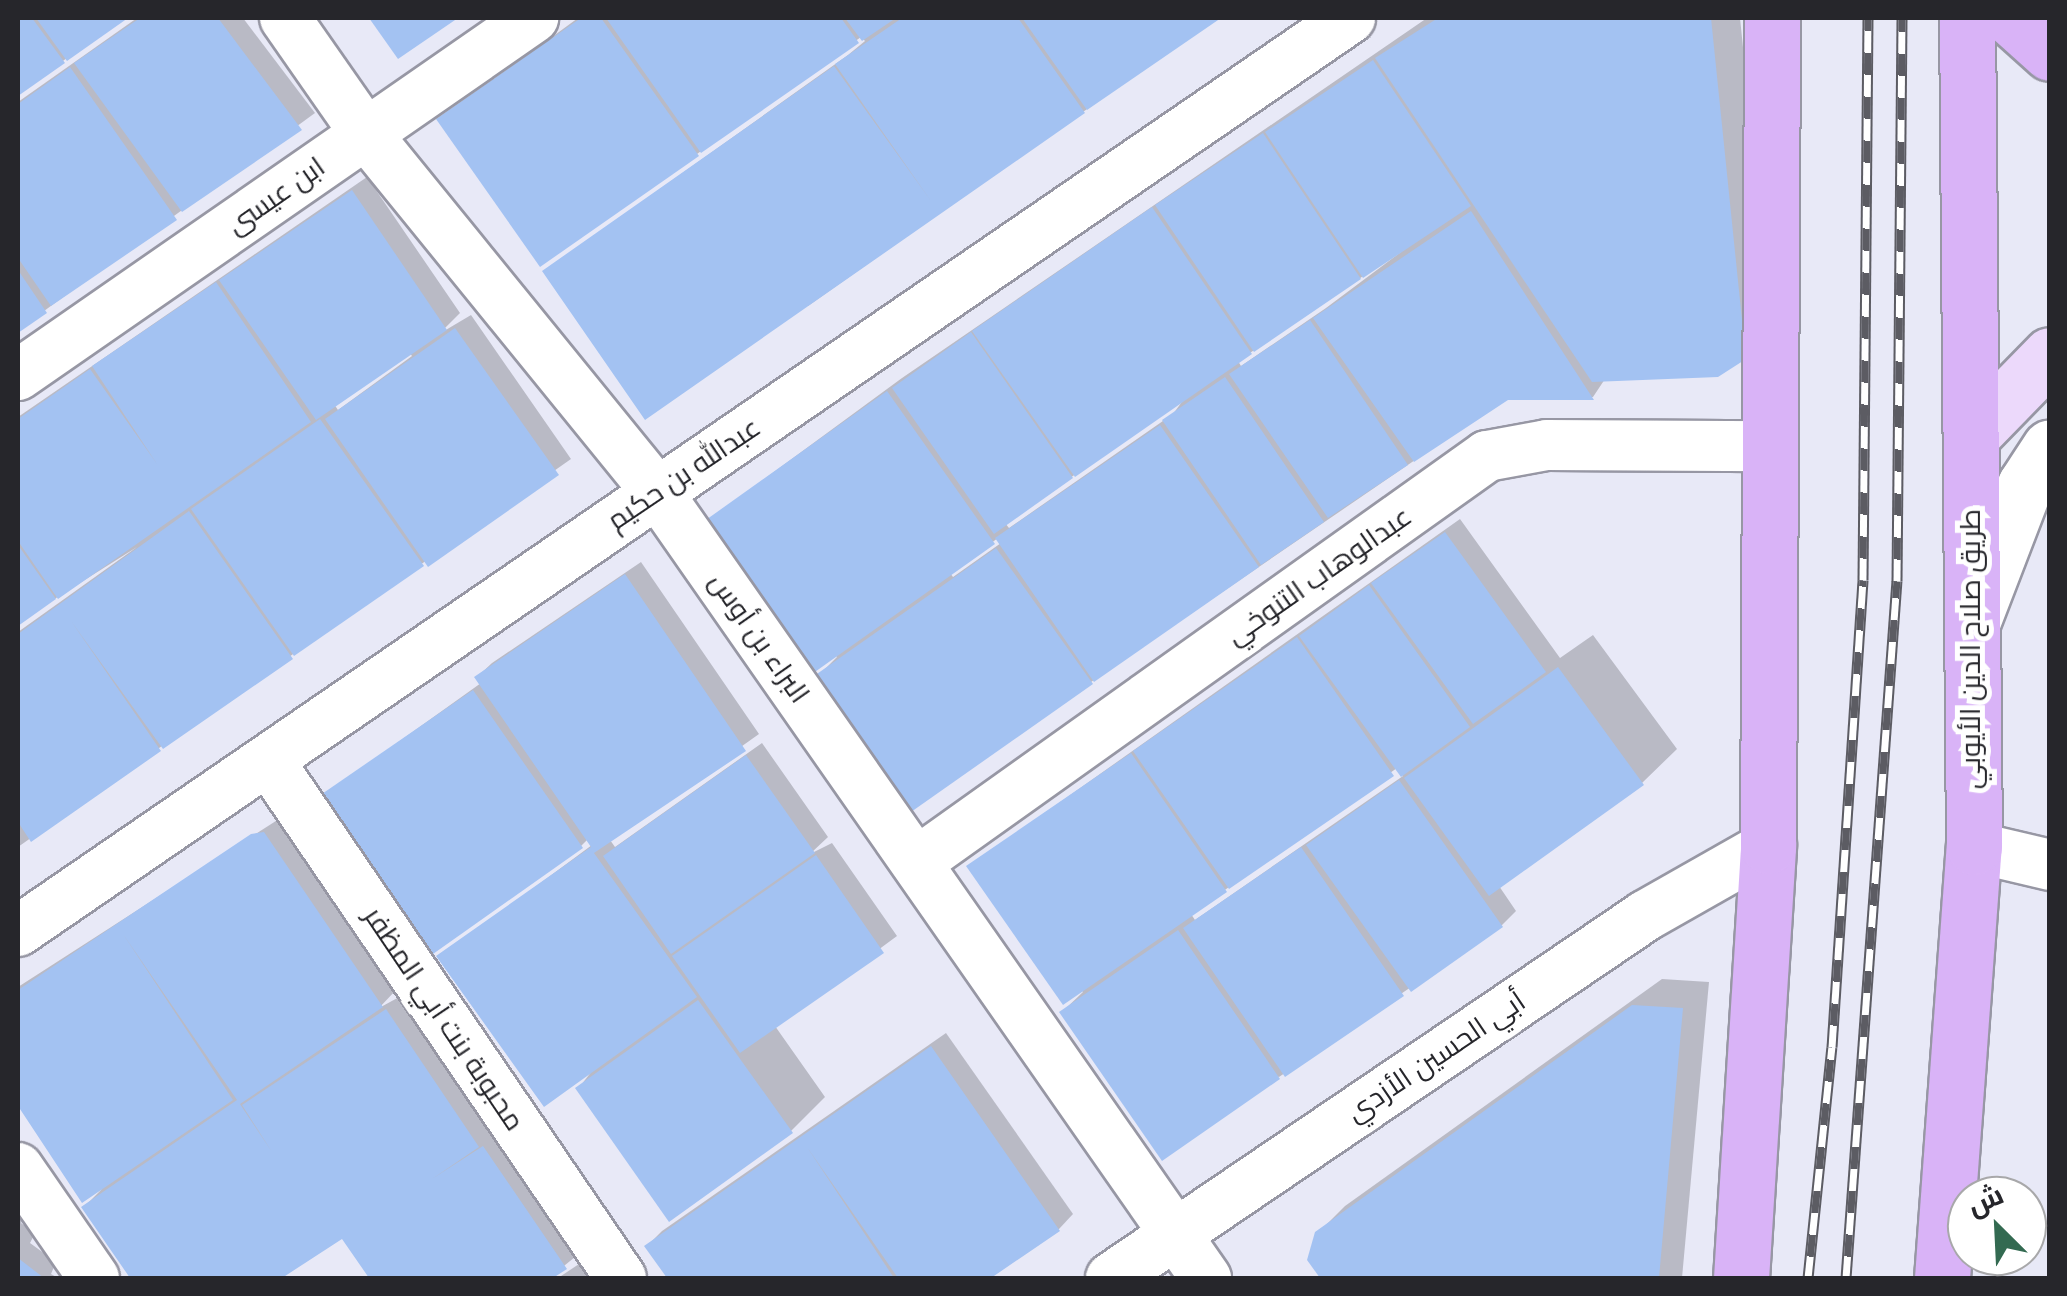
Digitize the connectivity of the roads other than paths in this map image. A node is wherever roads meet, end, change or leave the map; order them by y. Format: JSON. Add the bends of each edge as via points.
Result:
{"nodes":[{"id":1,"x":285,"y":18,"type":"edge"},
{"id":2,"x":533,"y":18,"type":"edge"},
{"id":3,"x":1350,"y":18,"type":"edge"},
{"id":4,"x":1772,"y":18,"type":"edge"},
{"id":5,"x":1967,"y":18,"type":"edge"},
{"id":6,"x":2011,"y":18,"type":"edge"},
{"id":7,"x":2050,"y":53,"type":"edge"},
{"id":8,"x":366,"y":134,"type":"junction"},
{"id":9,"x":2050,"y":355,"type":"edge"},
{"id":10,"x":18,"y":375,"type":"edge"},
{"id":11,"x":1971,"y":436,"type":"junction"},
{"id":12,"x":1772,"y":446,"type":"junction"},
{"id":13,"x":2050,"y":447,"type":"edge"},
{"id":14,"x":657,"y":492,"type":"junction"},
{"id":15,"x":1967,"y":635,"type":"junction"},
{"id":16,"x":268,"y":760,"type":"junction"},
{"id":17,"x":1768,"y":846,"type":"junction"},
{"id":18,"x":1974,"y":847,"type":"junction"},
{"id":19,"x":916,"y":862,"type":"junction"},
{"id":20,"x":2050,"y":865,"type":"edge"},
{"id":21,"x":18,"y":931,"type":"edge"},
{"id":22,"x":18,"y":1168,"type":"edge"},
{"id":23,"x":1175,"y":1234,"type":"junction"},
{"id":24,"x":94,"y":1278,"type":"edge"},
{"id":25,"x":621,"y":1278,"type":"edge"},
{"id":26,"x":1111,"y":1278,"type":"edge"},
{"id":27,"x":1206,"y":1278,"type":"edge"},
{"id":28,"x":1741,"y":1278,"type":"edge"},
{"id":29,"x":1942,"y":1278,"type":"edge"}],
"edges":[{"from":1,"to":8,"type":"street","name":"البراء بن أوس"},
{"from":2,"to":8,"type":"street","name":"ابن عيسى"},
{"from":3,"to":14,"type":"street","name":"عبدالله بن حكيم"},
{"from":4,"to":12,"type":"main road"},
{"from":5,"to":11,"type":"main road","name":"طريق صلاح الدين الأيوبي"},
{"from":6,"to":7,"type":"main road"},
{"from":8,"to":10,"type":"street","name":"ابن عيسى"},
{"from":8,"to":14,"type":"street","name":"البراء بن أوس"},
{"from":9,"to":11,"type":"main road"},
{"from":11,"to":15,"type":"main road","name":"طريق صلاح الدين الأيوبي"},
{"from":12,"to":17,"type":"main road"},
{"from":12,"to":19,"type":"street","name":"عبدالوهاب التنوخي","via":[[1547,445],[1487,456]]},
{"from":13,"to":15,"type":"street","via":[[2025,485]]},
{"from":14,"to":16,"type":"street","name":"عبدالله بن حكيم"},
{"from":14,"to":19,"type":"street","name":"البراء بن أوس"},
{"from":15,"to":18,"type":"main road","name":"طريق صلاح الدين الأيوبي"},
{"from":16,"to":21,"type":"street","name":"عبدالله بن حكيم"},
{"from":16,"to":25,"type":"street","name":"محبوبة بنت أبي المظفر"},
{"from":17,"to":23,"type":"street","name":"أبي الحسين الأزدي","via":[[1645,916]]},
{"from":17,"to":28,"type":"main road"},
{"from":18,"to":20,"type":"street"},
{"from":18,"to":29,"type":"main road","name":"طريق صلاح الدين الأيوبي"},
{"from":19,"to":23,"type":"street","name":"البراء بن أوس"},
{"from":22,"to":24,"type":"street"},
{"from":23,"to":26,"type":"street","name":"أبي الحسين الأزدي"},
{"from":23,"to":27,"type":"street","name":"البراء بن أوس"}]}
